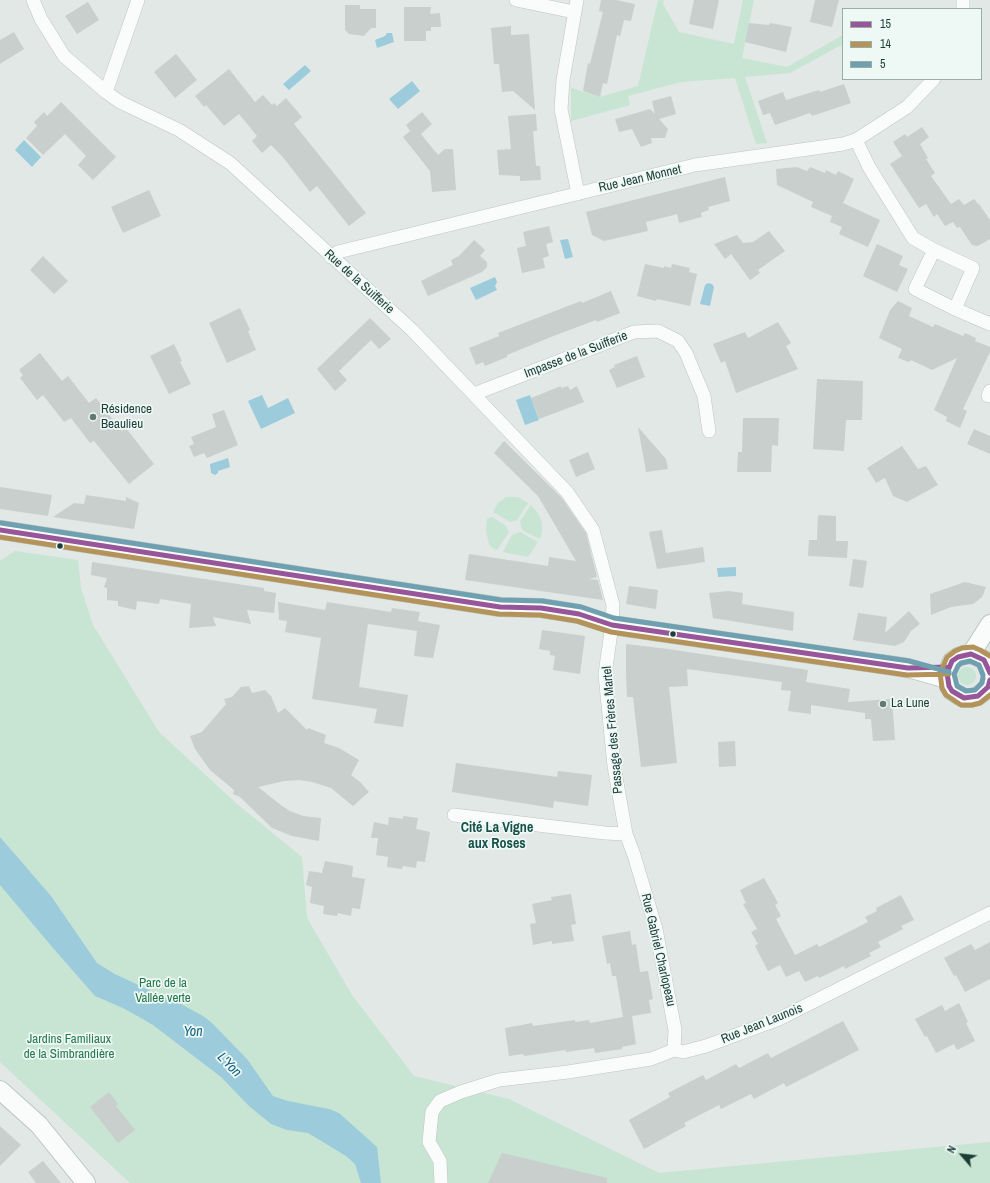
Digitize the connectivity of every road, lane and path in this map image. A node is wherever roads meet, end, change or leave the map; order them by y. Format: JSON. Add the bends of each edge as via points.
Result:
{"nodes":[{"id":1,"x":32,"y":0,"type":"edge"},
{"id":2,"x":138,"y":0,"type":"edge"},
{"id":3,"x":516,"y":0,"type":"edge"},
{"id":4,"x":576,"y":6,"type":"edge"},
{"id":5,"x":933,"y":80,"type":"edge"},
{"id":6,"x":106,"y":92,"type":"junction"},
{"id":7,"x":856,"y":140,"type":"junction"},
{"id":8,"x":578,"y":194,"type":"junction"},
{"id":9,"x":934,"y":250,"type":"junction"},
{"id":10,"x":331,"y":257,"type":"junction"},
{"id":11,"x":955,"y":309,"type":"junction"},
{"id":12,"x":990,"y":324,"type":"edge"},
{"id":13,"x":474,"y":394,"type":"junction"},
{"id":14,"x":709,"y":431,"type":"dead end"},
{"id":15,"x":0,"y":530,"type":"edge"},
{"id":16,"x":990,"y":624,"type":"edge"},
{"id":17,"x":612,"y":625,"type":"junction"},
{"id":18,"x":990,"y":630,"type":"edge"},
{"id":19,"x":948,"y":673,"type":"junction"},
{"id":20,"x":986,"y":673,"type":"edge"},
{"id":21,"x":454,"y":815,"type":"dead end"},
{"id":22,"x":626,"y":834,"type":"junction"},
{"id":23,"x":990,"y":914,"type":"edge"},
{"id":24,"x":674,"y":1050,"type":"junction"},
{"id":25,"x":0,"y":1090,"type":"edge"},
{"id":26,"x":86,"y":1183,"type":"edge"},
{"id":27,"x":441,"y":1183,"type":"edge"}],
"edges":[{"from":1,"to":6,"type":"street","name":"Rue de la Suifferie","via":[[64,56]]},
{"from":2,"to":6,"type":"street"},
{"from":3,"to":4,"type":"street"},
{"from":4,"to":8,"type":"street","via":[[563,80],[561,109]]},
{"from":5,"to":7,"type":"street","name":"Rue Jean Monnet","via":[[907,107]]},
{"from":6,"to":10,"type":"street","name":"Rue de la Suifferie","via":[[120,102],[179,130],[230,163]]},
{"from":7,"to":8,"type":"street","name":"Rue Jean Monnet","via":[[695,165]]},
{"from":7,"to":9,"type":"street","via":[[869,167],[914,238]]},
{"from":8,"to":10,"type":"street","name":"Rue Jean Monnet","via":[[338,252]]},
{"from":9,"to":11,"type":"street","via":[[916,289]]},
{"from":9,"to":11,"type":"street","via":[[973,268]]},
{"from":10,"to":13,"type":"street","name":"Rue de la Suifferie","via":[[412,330]]},
{"from":11,"to":12,"type":"street"},
{"from":13,"to":14,"type":"street","name":"Impasse de la Suifferie","via":[[634,332],[658,331],[678,341],[686,352],[704,396]]},
{"from":13,"to":17,"type":"street","name":"Rue de la Suifferie","via":[[567,492],[593,530],[613,605]]},
{"from":15,"to":17,"type":"main road","via":[[500,608],[541,608],[578,614]]},
{"from":16,"to":20,"type":"main road"},
{"from":17,"to":19,"type":"main road"},
{"from":17,"to":22,"type":"street","name":"Passage des Frères Martel","via":[[605,674],[614,766]]},
{"from":18,"to":20,"type":"main road"},
{"from":19,"to":20,"type":"main road","via":[[952,662],[964,655]]},
{"from":19,"to":20,"type":"main road","via":[[952,691],[964,698],[978,696]]},
{"from":21,"to":22,"type":"street"},
{"from":22,"to":24,"type":"street","name":"Rue Gabriel Charlopeau","via":[[656,929],[675,1030]]},
{"from":23,"to":24,"type":"street","name":"Rue Jean Launois","via":[[779,1019],[706,1046],[683,1052]]},
{"from":24,"to":27,"type":"street","name":"Rue Jean Launois","via":[[651,1060],[499,1080],[440,1101],[432,1112],[428,1142],[440,1161]]},
{"from":25,"to":26,"type":"main road","via":[[40,1125]]}]}
